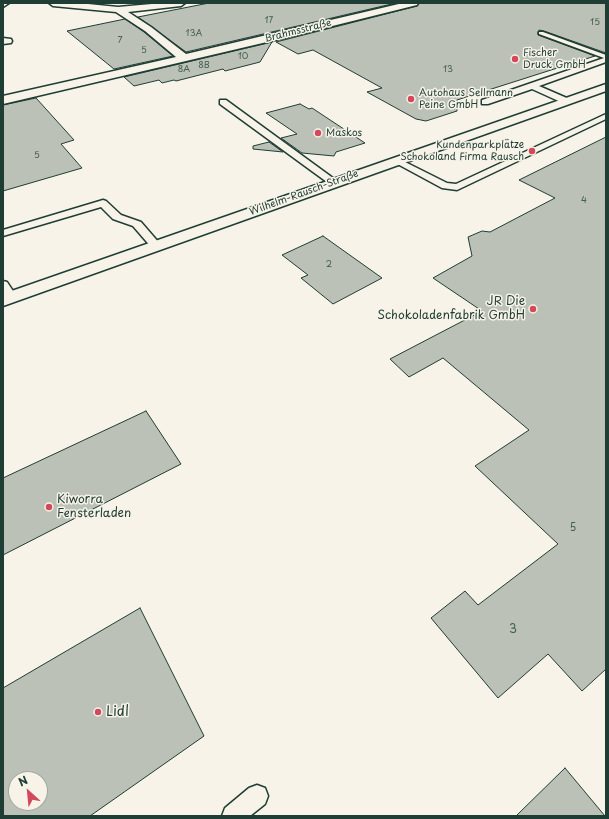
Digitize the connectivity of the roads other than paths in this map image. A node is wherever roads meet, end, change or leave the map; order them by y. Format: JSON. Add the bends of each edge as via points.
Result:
{"nodes":[{"id":1,"x":53,"y":3,"type":"edge"},
{"id":2,"x":181,"y":3,"type":"edge"},
{"id":3,"x":412,"y":3,"type":"edge"},
{"id":4,"x":118,"y":10,"type":"junction"},
{"id":5,"x":541,"y":33,"type":"dead end"},
{"id":6,"x":606,"y":57,"type":"edge"},
{"id":7,"x":184,"y":58,"type":"junction"},
{"id":8,"x":606,"y":60,"type":"edge"},
{"id":9,"x":532,"y":86,"type":"junction"},
{"id":10,"x":606,"y":87,"type":"edge"},
{"id":11,"x":3,"y":100,"type":"edge"},
{"id":12,"x":566,"y":101,"type":"junction"},
{"id":13,"x":223,"y":102,"type":"dead end"},
{"id":14,"x":485,"y":102,"type":"dead end"},
{"id":15,"x":606,"y":116,"type":"edge"},
{"id":16,"x":396,"y":161,"type":"junction"},
{"id":17,"x":334,"y":183,"type":"junction"},
{"id":18,"x":3,"y":233,"type":"edge"},
{"id":19,"x":156,"y":246,"type":"junction"},
{"id":20,"x":6,"y":294,"type":"edge"},
{"id":21,"x":257,"y":796,"type":"dead end"},
{"id":22,"x":233,"y":816,"type":"edge"}],
"edges":[{"from":1,"to":4,"type":"street"},
{"from":2,"to":4,"type":"street"},
{"from":3,"to":7,"type":"street","name":"Brahmsstraße"},
{"from":4,"to":7,"type":"street","via":[[148,29]]},
{"from":5,"to":6,"type":"lane"},
{"from":7,"to":11,"type":"street","name":"Brahmsstraße"},
{"from":8,"to":9,"type":"lane"},
{"from":9,"to":12,"type":"lane"},
{"from":9,"to":14,"type":"lane"},
{"from":10,"to":12,"type":"street","name":"Wilhelm-Rausch-Straße"},
{"from":12,"to":16,"type":"street","name":"Wilhelm-Rausch-Straße"},
{"from":13,"to":17,"type":"lane"},
{"from":15,"to":16,"type":"lane","via":[[456,187],[445,186]]},
{"from":16,"to":17,"type":"street","name":"Wilhelm-Rausch-Straße"},
{"from":17,"to":19,"type":"street","name":"Wilhelm-Rausch-Straße"},
{"from":18,"to":19,"type":"lane","via":[[103,203],[117,217],[136,224]]},
{"from":19,"to":20,"type":"street","name":"Wilhelm-Rausch-Straße"},
{"from":21,"to":22,"type":"lane"}]}
